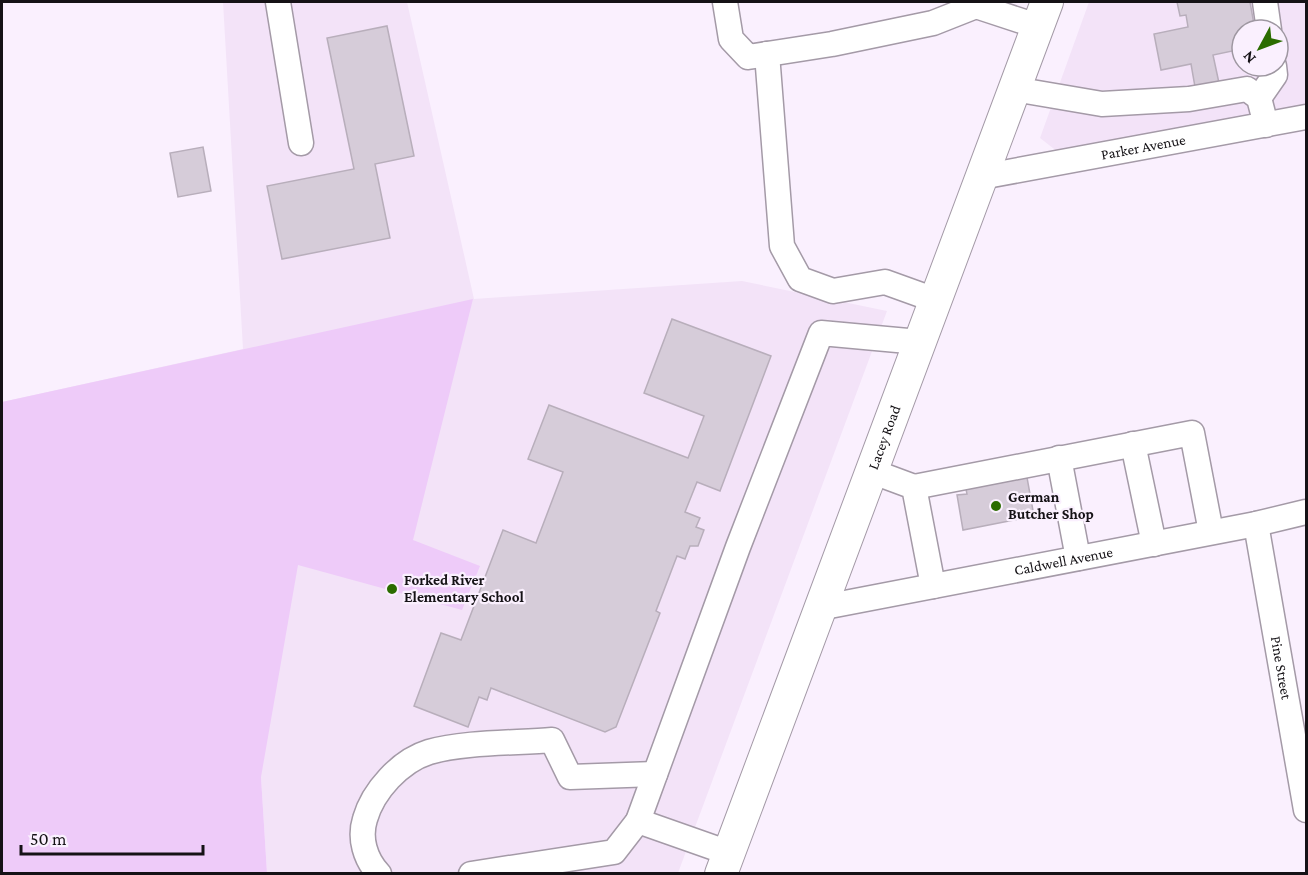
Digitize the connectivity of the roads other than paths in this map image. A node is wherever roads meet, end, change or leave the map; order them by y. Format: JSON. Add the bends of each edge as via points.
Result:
{"nodes":[{"id":1,"x":278,"y":2,"type":"edge"},
{"id":2,"x":725,"y":2,"type":"edge"},
{"id":3,"x":1265,"y":2,"type":"edge"},
{"id":4,"x":946,"y":9,"type":"edge"},
{"id":5,"x":1042,"y":14,"type":"edge"},
{"id":6,"x":1267,"y":18,"type":"edge"},
{"id":7,"x":767,"y":54,"type":"junction"},
{"id":8,"x":1273,"y":78,"type":"edge"},
{"id":9,"x":1014,"y":89,"type":"junction"},
{"id":10,"x":1259,"y":98,"type":"junction"},
{"id":11,"x":1306,"y":117,"type":"edge"},
{"id":12,"x":1266,"y":125,"type":"junction"},
{"id":13,"x":300,"y":143,"type":"dead end"},
{"id":14,"x":981,"y":177,"type":"junction"},
{"id":15,"x":935,"y":300,"type":"junction"},
{"id":16,"x":920,"y":342,"type":"junction"},
{"id":17,"x":1133,"y":444,"type":"junction"},
{"id":18,"x":1059,"y":458,"type":"junction"},
{"id":19,"x":871,"y":471,"type":"junction"},
{"id":20,"x":914,"y":487,"type":"junction"},
{"id":21,"x":1306,"y":512,"type":"edge"},
{"id":22,"x":1256,"y":524,"type":"junction"},
{"id":23,"x":1211,"y":532,"type":"junction"},
{"id":24,"x":1154,"y":544,"type":"junction"},
{"id":25,"x":1078,"y":558,"type":"junction"},
{"id":26,"x":933,"y":586,"type":"junction"},
{"id":27,"x":819,"y":608,"type":"junction"},
{"id":28,"x":655,"y":774,"type":"junction"},
{"id":29,"x":1306,"y":810,"type":"edge"},
{"id":30,"x":638,"y":821,"type":"junction"},
{"id":31,"x":725,"y":863,"type":"edge"},
{"id":32,"x":379,"y":873,"type":"edge"},
{"id":33,"x":471,"y":873,"type":"edge"}],
"edges":[{"from":1,"to":13,"type":"street"},
{"from":2,"to":7,"type":"street","via":[[731,39],[748,57]]},
{"from":3,"to":6,"type":"street"},
{"from":4,"to":5,"type":"street","via":[[976,6]]},
{"from":4,"to":7,"type":"street","via":[[933,23]]},
{"from":5,"to":9,"type":"main road","name":"Lacey Road"},
{"from":7,"to":15,"type":"street","via":[[782,246],[800,279],[833,291],[885,282]]},
{"from":8,"to":10,"type":"street"},
{"from":9,"to":10,"type":"street","via":[[1102,104],[1189,99],[1247,89]]},
{"from":9,"to":14,"type":"main road","name":"Lacey Road"},
{"from":10,"to":12,"type":"street"},
{"from":11,"to":12,"type":"street","name":"Parker Avenue"},
{"from":12,"to":14,"type":"street","name":"Parker Avenue"},
{"from":14,"to":15,"type":"main road","name":"Lacey Road"},
{"from":15,"to":16,"type":"main road","name":"Lacey Road"},
{"from":16,"to":19,"type":"main road","name":"Lacey Road"},
{"from":16,"to":28,"type":"street","via":[[821,333]]},
{"from":17,"to":18,"type":"street"},
{"from":17,"to":23,"type":"street","via":[[1192,433]]},
{"from":17,"to":24,"type":"street"},
{"from":18,"to":20,"type":"street"},
{"from":18,"to":25,"type":"street"},
{"from":19,"to":20,"type":"street"},
{"from":19,"to":27,"type":"main road","name":"Lacey Road"},
{"from":20,"to":26,"type":"street"},
{"from":21,"to":22,"type":"street","name":"Caldwell Avenue"},
{"from":22,"to":23,"type":"street","name":"Caldwell Avenue"},
{"from":22,"to":29,"type":"street","name":"Pine Street"},
{"from":23,"to":24,"type":"street","name":"Caldwell Avenue"},
{"from":24,"to":25,"type":"street","name":"Caldwell Avenue"},
{"from":25,"to":26,"type":"street","name":"Caldwell Avenue"},
{"from":26,"to":27,"type":"street","name":"Caldwell Avenue"},
{"from":27,"to":31,"type":"main road","name":"Lacey Road"},
{"from":28,"to":30,"type":"street"},
{"from":28,"to":32,"type":"street","via":[[570,777],[552,740],[428,752],[395,773],[368,808],[361,831],[365,853]]},
{"from":30,"to":31,"type":"street"},
{"from":30,"to":33,"type":"street","via":[[614,852]]}]}
